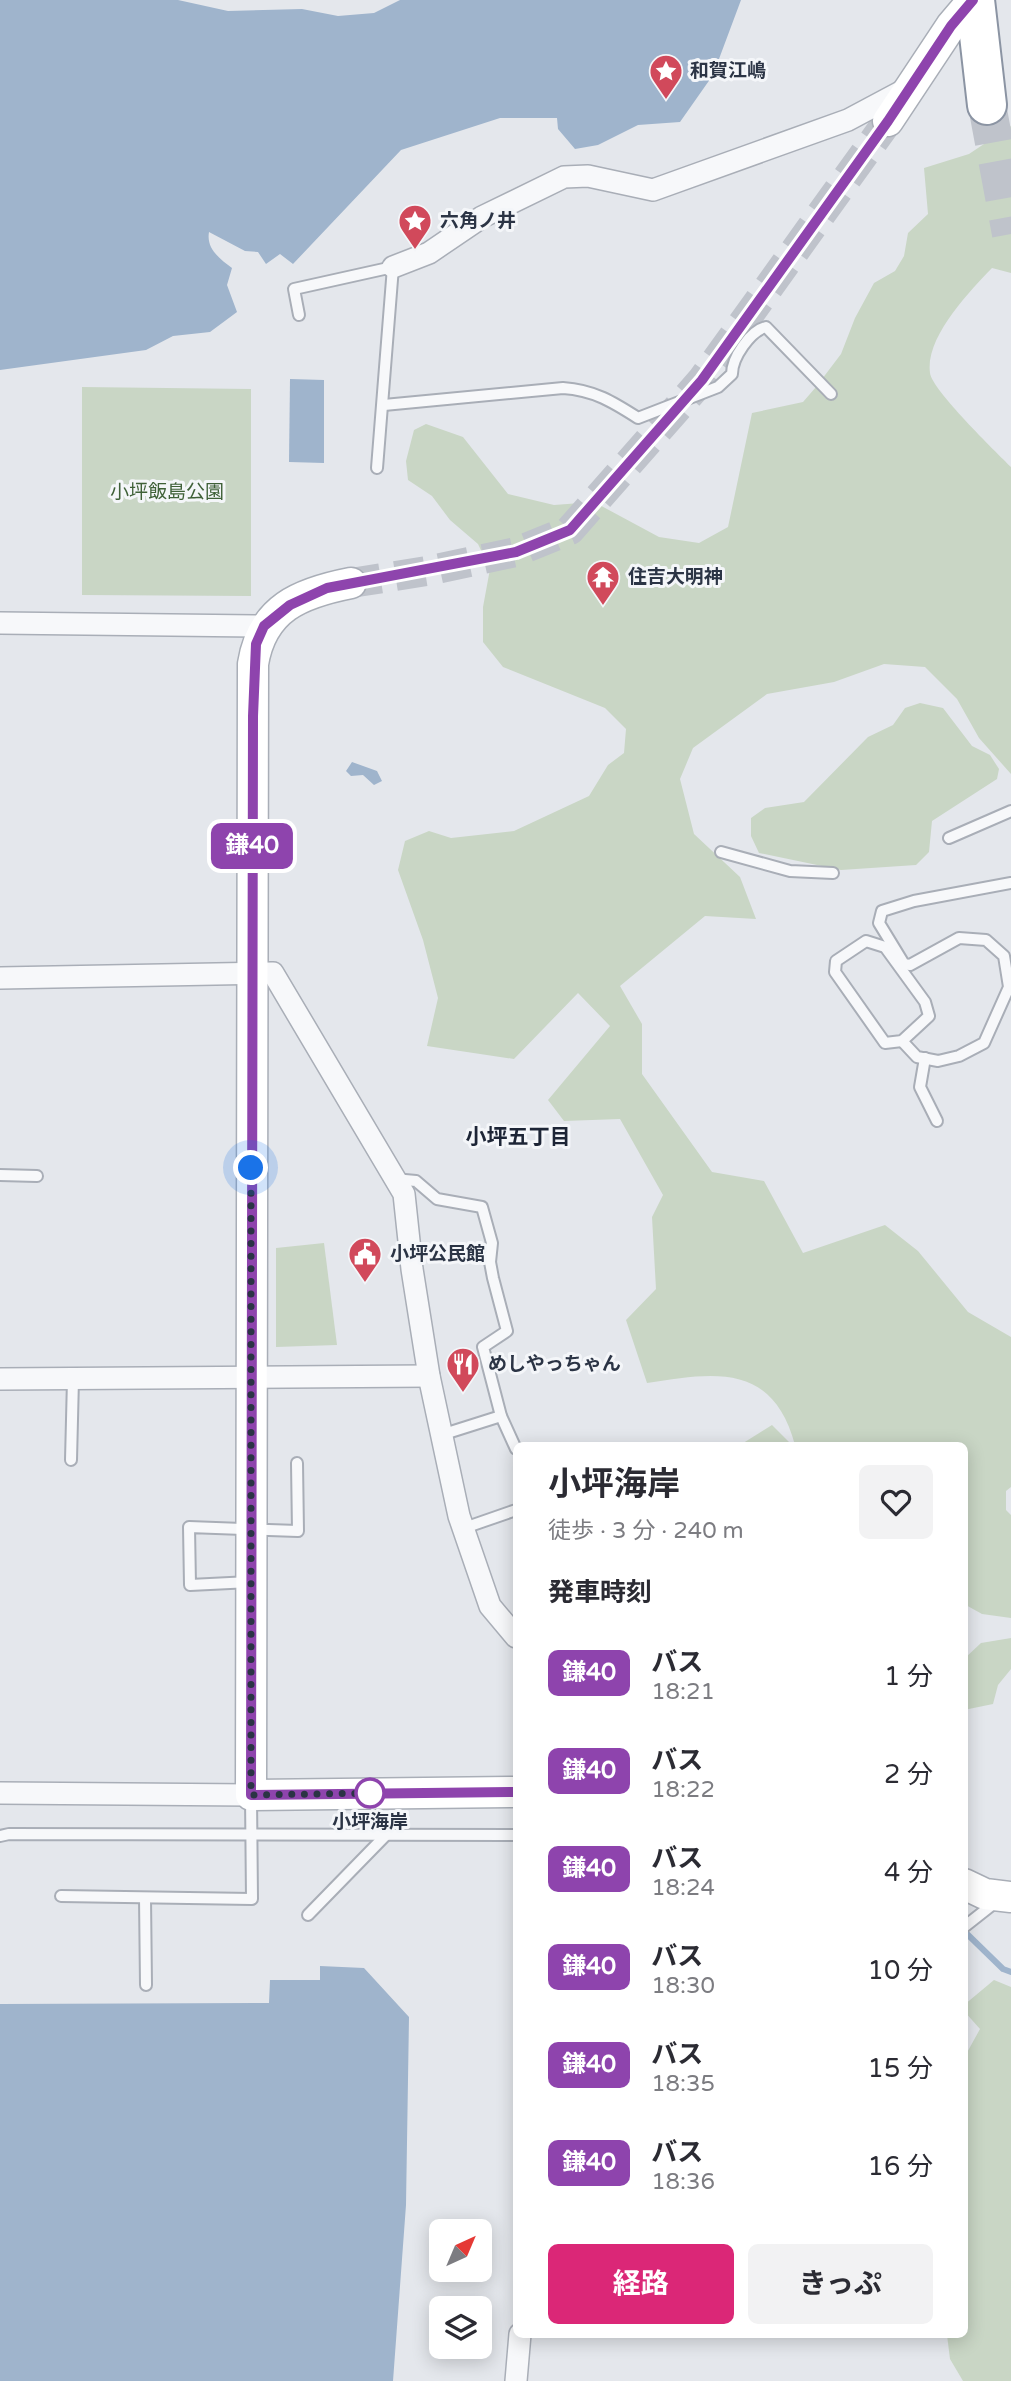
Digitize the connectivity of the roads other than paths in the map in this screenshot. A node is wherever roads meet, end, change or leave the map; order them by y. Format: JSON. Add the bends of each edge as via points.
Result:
{"nodes":[{"id":1,"x":974,"y":0,"type":"edge"},
{"id":2,"x":913,"y":85,"type":"junction"},
{"id":3,"x":987,"y":105,"type":"tunnel mouth"},
{"id":4,"x":888,"y":121,"type":"tunnel mouth"},
{"id":5,"x":393,"y":267,"type":"junction"},
{"id":6,"x":299,"y":315,"type":"dead end"},
{"id":7,"x":831,"y":394,"type":"dead end"},
{"id":8,"x":384,"y":405,"type":"junction"},
{"id":9,"x":377,"y":468,"type":"dead end"},
{"id":10,"x":352,"y":583,"type":"tunnel mouth"},
{"id":11,"x":0,"y":623,"type":"edge"},
{"id":12,"x":264,"y":626,"type":"junction"},
{"id":13,"x":1011,"y":811,"type":"edge"},
{"id":14,"x":949,"y":838,"type":"dead end"},
{"id":15,"x":721,"y":852,"type":"dead end"},
{"id":16,"x":833,"y":873,"type":"dead end"},
{"id":17,"x":1011,"y":883,"type":"edge"},
{"id":18,"x":251,"y":975,"type":"junction"},
{"id":19,"x":0,"y":978,"type":"edge"},
{"id":20,"x":902,"y":1041,"type":"junction"},
{"id":21,"x":925,"y":1058,"type":"junction"},
{"id":22,"x":937,"y":1121,"type":"dead end"},
{"id":23,"x":0,"y":1175,"type":"edge"},
{"id":24,"x":37,"y":1176,"type":"dead end"},
{"id":25,"x":394,"y":1179,"type":"junction"},
{"id":26,"x":429,"y":1376,"type":"junction"},
{"id":27,"x":250,"y":1377,"type":"junction"},
{"id":28,"x":0,"y":1379,"type":"edge"},
{"id":29,"x":73,"y":1379,"type":"junction"},
{"id":30,"x":501,"y":1416,"type":"junction"},
{"id":31,"x":441,"y":1435,"type":"junction"},
{"id":32,"x":513,"y":1442,"type":"edge"},
{"id":33,"x":71,"y":1460,"type":"dead end"},
{"id":34,"x":298,"y":1463,"type":"dead end"},
{"id":35,"x":513,"y":1511,"type":"edge"},
{"id":36,"x":470,"y":1526,"type":"dead end"},
{"id":37,"x":250,"y":1528,"type":"junction"},
{"id":38,"x":250,"y":1582,"type":"junction"},
{"id":39,"x":513,"y":1633,"type":"edge"},
{"id":40,"x":513,"y":1792,"type":"edge"},
{"id":41,"x":0,"y":1793,"type":"edge"},
{"id":42,"x":251,"y":1795,"type":"junction"},
{"id":43,"x":251,"y":1835,"type":"junction"},
{"id":44,"x":513,"y":1835,"type":"edge"},
{"id":45,"x":0,"y":1836,"type":"edge"},
{"id":46,"x":385,"y":1836,"type":"junction"},
{"id":47,"x":968,"y":1886,"type":"edge"},
{"id":48,"x":61,"y":1896,"type":"dead end"},
{"id":49,"x":1006,"y":1897,"type":"edge"},
{"id":50,"x":145,"y":1898,"type":"junction"},
{"id":51,"x":308,"y":1915,"type":"dead end"},
{"id":52,"x":968,"y":1924,"type":"edge"},
{"id":53,"x":146,"y":1985,"type":"dead end"},
{"id":54,"x":520,"y":2338,"type":"edge"},
{"id":55,"x":516,"y":2381,"type":"edge"}],
"edges":[{"from":1,"to":2,"type":"street","via":[[951,26]]},
{"from":1,"to":3,"type":"highway"},
{"from":2,"to":4,"type":"street"},
{"from":2,"to":5,"type":"street","via":[[848,120],[653,190],[587,176],[564,177],[482,217],[429,253]]},
{"from":5,"to":6,"type":"lane","via":[[294,289]]},
{"from":5,"to":8,"type":"lane"},
{"from":7,"to":8,"type":"lane","via":[[766,327],[745,345],[732,364],[732,374],[718,387],[638,418],[603,395],[574,389]]},
{"from":8,"to":9,"type":"lane"},
{"from":10,"to":12,"type":"street","via":[[316,591]]},
{"from":11,"to":12,"type":"street"},
{"from":12,"to":18,"type":"street","via":[[253,664]]},
{"from":13,"to":14,"type":"lane"},
{"from":15,"to":16,"type":"lane","via":[[790,871]]},
{"from":17,"to":21,"type":"lane","via":[[882,911],[879,923],[904,964],[959,938],[986,940],[1004,956],[1009,987],[984,1042],[959,1056],[938,1061]]},
{"from":18,"to":19,"type":"street"},
{"from":18,"to":25,"type":"street","via":[[273,973]]},
{"from":18,"to":27,"type":"street"},
{"from":20,"to":20,"type":"lane","via":[[885,1043],[835,972],[836,961],[866,940],[886,947],[925,1002],[929,1016]]},
{"from":20,"to":21,"type":"lane","via":[[917,1057]]},
{"from":21,"to":22,"type":"lane","via":[[920,1087]]},
{"from":23,"to":24,"type":"lane"},
{"from":25,"to":26,"type":"street","via":[[404,1194]]},
{"from":25,"to":30,"type":"lane","via":[[416,1181],[437,1199],[482,1207],[507,1331],[483,1347]]},
{"from":26,"to":27,"type":"street"},
{"from":26,"to":31,"type":"street"},
{"from":27,"to":29,"type":"street"},
{"from":27,"to":37,"type":"street"},
{"from":28,"to":29,"type":"street"},
{"from":29,"to":33,"type":"lane"},
{"from":30,"to":31,"type":"lane"},
{"from":30,"to":32,"type":"lane"},
{"from":31,"to":39,"type":"street","via":[[459,1516],[483,1592]]},
{"from":34,"to":37,"type":"lane","via":[[298,1531]]},
{"from":35,"to":36,"type":"lane"},
{"from":37,"to":38,"type":"street"},
{"from":37,"to":38,"type":"lane","via":[[189,1527],[190,1585]]},
{"from":38,"to":42,"type":"street"},
{"from":40,"to":42,"type":"street"},
{"from":41,"to":42,"type":"street"},
{"from":42,"to":43,"type":"lane"},
{"from":43,"to":45,"type":"lane"},
{"from":43,"to":46,"type":"lane"},
{"from":43,"to":50,"type":"lane","via":[[252,1899]]},
{"from":44,"to":46,"type":"lane"},
{"from":46,"to":51,"type":"lane"},
{"from":47,"to":49,"type":"street"},
{"from":48,"to":50,"type":"lane"},
{"from":49,"to":52,"type":"lane"},
{"from":50,"to":53,"type":"lane"},
{"from":54,"to":55,"type":"street"}]}
